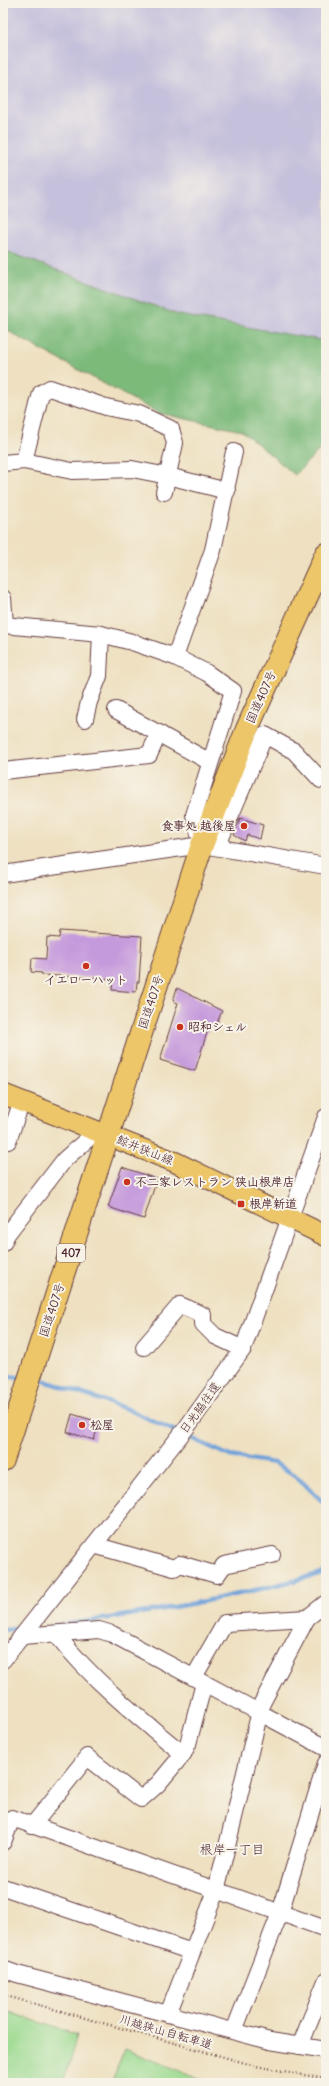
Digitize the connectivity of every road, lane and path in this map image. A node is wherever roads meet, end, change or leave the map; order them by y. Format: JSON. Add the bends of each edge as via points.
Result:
{"nodes":[{"id":1,"x":234,"y":452,"type":"dead end"},
{"id":2,"x":24,"y":460,"type":"junction"},
{"id":3,"x":3,"y":462,"type":"edge"},
{"id":4,"x":168,"y":476,"type":"junction"},
{"id":5,"x":227,"y":491,"type":"junction"},
{"id":6,"x":164,"y":492,"type":"dead end"},
{"id":7,"x":326,"y":554,"type":"edge"},
{"id":8,"x":3,"y":598,"type":"edge"},
{"id":9,"x":4,"y":625,"type":"edge"},
{"id":10,"x":101,"y":634,"type":"junction"},
{"id":11,"x":175,"y":657,"type":"junction"},
{"id":12,"x":116,"y":710,"type":"dead end"},
{"id":13,"x":85,"y":719,"type":"dead end"},
{"id":14,"x":159,"y":733,"type":"junction"},
{"id":15,"x":210,"y":762,"type":"junction"},
{"id":16,"x":3,"y":771,"type":"edge"},
{"id":17,"x":321,"y":780,"type":"dead end"},
{"id":18,"x":209,"y":846,"type":"junction"},
{"id":19,"x":326,"y":866,"type":"edge"},
{"id":20,"x":3,"y":874,"type":"edge"},
{"id":21,"x":3,"y":1094,"type":"edge"},
{"id":22,"x":22,"y":1101,"type":"junction"},
{"id":23,"x":326,"y":1117,"type":"edge"},
{"id":24,"x":103,"y":1133,"type":"junction"},
{"id":25,"x":3,"y":1140,"type":"edge"},
{"id":26,"x":290,"y":1218,"type":"junction"},
{"id":27,"x":4,"y":1236,"type":"edge"},
{"id":28,"x":326,"y":1236,"type":"edge"},
{"id":29,"x":144,"y":1347,"type":"dead end"},
{"id":30,"x":243,"y":1349,"type":"junction"},
{"id":31,"x":3,"y":1460,"type":"edge"},
{"id":32,"x":94,"y":1545,"type":"junction"},
{"id":33,"x":272,"y":1555,"type":"dead end"},
{"id":34,"x":326,"y":1603,"type":"edge"},
{"id":35,"x":307,"y":1618,"type":"junction"},
{"id":36,"x":56,"y":1634,"type":"junction"},
{"id":37,"x":22,"y":1636,"type":"junction"},
{"id":38,"x":3,"y":1660,"type":"edge"},
{"id":39,"x":199,"y":1680,"type":"junction"},
{"id":40,"x":260,"y":1712,"type":"junction"},
{"id":41,"x":326,"y":1748,"type":"edge"},
{"id":42,"x":184,"y":1754,"type":"junction"},
{"id":43,"x":326,"y":1762,"type":"edge"},
{"id":44,"x":32,"y":1826,"type":"junction"},
{"id":45,"x":3,"y":1842,"type":"edge"},
{"id":46,"x":3,"y":1887,"type":"edge"},
{"id":47,"x":216,"y":1891,"type":"junction"},
{"id":48,"x":280,"y":1913,"type":"junction"},
{"id":49,"x":326,"y":1929,"type":"edge"},
{"id":50,"x":192,"y":1952,"type":"junction"},
{"id":51,"x":3,"y":1969,"type":"edge"},
{"id":52,"x":326,"y":1981,"type":"edge"},
{"id":53,"x":3,"y":1995,"type":"edge"},
{"id":54,"x":168,"y":2014,"type":"junction"},
{"id":55,"x":234,"y":2031,"type":"junction"},
{"id":56,"x":300,"y":2046,"type":"junction"},
{"id":57,"x":326,"y":2050,"type":"edge"},
{"id":58,"x":326,"y":2079,"type":"edge"}],
"edges":[{"from":1,"to":5,"type":"street"},
{"from":2,"to":3,"type":"street"},
{"from":2,"to":4,"type":"street","via":[[72,471],[132,469]]},
{"from":2,"to":4,"type":"street","via":[[41,393],[50,388],[106,407],[139,414],[171,429],[175,443]]},
{"from":4,"to":5,"type":"street"},
{"from":4,"to":6,"type":"street"},
{"from":5,"to":11,"type":"street","via":[[213,550]]},
{"from":7,"to":18,"type":"highway","name":"国道407号","number":"407","via":[[247,729]]},
{"from":8,"to":9,"type":"street"},
{"from":9,"to":10,"type":"street"},
{"from":10,"to":11,"type":"street"},
{"from":10,"to":13,"type":"street","via":[[99,676]]},
{"from":11,"to":15,"type":"street","via":[[207,673],[233,691]]},
{"from":12,"to":14,"type":"street"},
{"from":14,"to":15,"type":"street"},
{"from":14,"to":16,"type":"street","via":[[149,755]]},
{"from":15,"to":18,"type":"street","via":[[194,815]]},
{"from":17,"to":18,"type":"street","via":[[294,751],[265,734]]},
{"from":18,"to":19,"type":"street"},
{"from":18,"to":20,"type":"street"},
{"from":18,"to":24,"type":"highway","name":"国道407号","number":"407"},
{"from":21,"to":22,"type":"main road","name":"鯨井狭山線"},
{"from":22,"to":24,"type":"main road","name":"鯨井狭山線"},
{"from":22,"to":25,"type":"street","via":[[8,1142]]},
{"from":23,"to":26,"type":"street","name":"日光脇往還"},
{"from":24,"to":26,"type":"main road","name":"鯨井狭山線","via":[[189,1168]]},
{"from":24,"to":27,"type":"street","via":[[65,1159]]},
{"from":24,"to":31,"type":"highway","name":"国道407号","number":"407"},
{"from":26,"to":28,"type":"main road","name":"鯨井狭山線"},
{"from":26,"to":30,"type":"street","name":"日光脇往還"},
{"from":29,"to":30,"type":"street","via":[[180,1305],[203,1315],[203,1324],[215,1336]]},
{"from":30,"to":32,"type":"street","name":"日光脇往還","via":[[174,1444]]},
{"from":32,"to":33,"type":"street","via":[[174,1568],[180,1564],[217,1575],[224,1565]]},
{"from":32,"to":37,"type":"street","name":"日光脇往還"},
{"from":34,"to":35,"type":"street"},
{"from":35,"to":39,"type":"street","via":[[225,1623]]},
{"from":35,"to":40,"type":"street","via":[[262,1703]]},
{"from":36,"to":37,"type":"street"},
{"from":36,"to":39,"type":"street","via":[[99,1630],[112,1634]]},
{"from":36,"to":42,"type":"street","via":[[140,1719]]},
{"from":37,"to":38,"type":"street","name":"日光脇往還"},
{"from":39,"to":40,"type":"street"},
{"from":39,"to":42,"type":"street"},
{"from":40,"to":41,"type":"street"},
{"from":40,"to":47,"type":"street"},
{"from":42,"to":44,"type":"street","via":[[141,1799],[87,1757]]},
{"from":43,"to":48,"type":"street"},
{"from":44,"to":45,"type":"street","via":[[12,1818]]},
{"from":44,"to":47,"type":"street"},
{"from":46,"to":50,"type":"street"},
{"from":47,"to":48,"type":"street"},
{"from":47,"to":50,"type":"street"},
{"from":48,"to":49,"type":"street"},
{"from":48,"to":55,"type":"street"},
{"from":50,"to":54,"type":"street"},
{"from":51,"to":54,"type":"street"},
{"from":52,"to":56,"type":"street"},
{"from":53,"to":58,"type":"path","name":"川越狭山自転車道","via":[[256,2066]]},
{"from":54,"to":55,"type":"street"},
{"from":55,"to":56,"type":"street"},
{"from":56,"to":57,"type":"street"}]}
